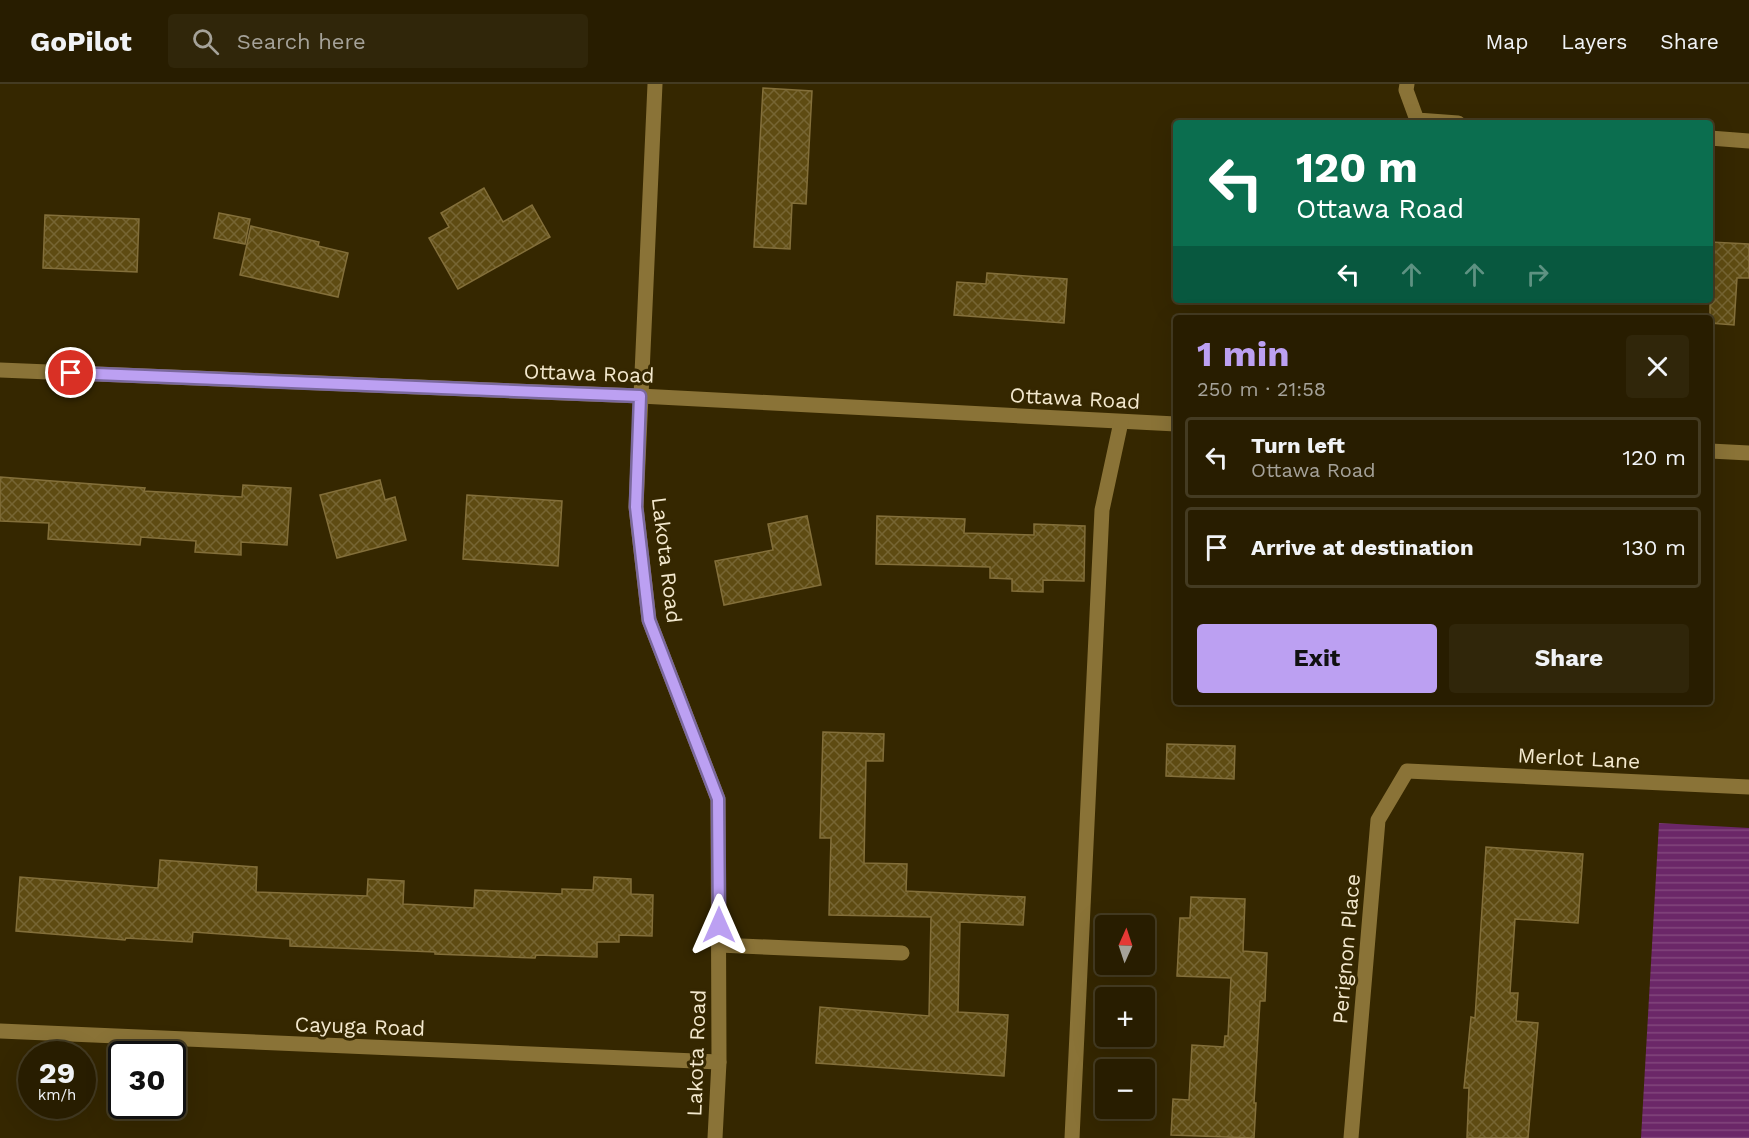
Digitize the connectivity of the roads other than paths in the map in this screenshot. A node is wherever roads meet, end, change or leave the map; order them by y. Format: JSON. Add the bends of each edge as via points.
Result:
{"nodes":[{"id":1,"x":655,"y":84,"type":"edge"},
{"id":2,"x":1407,"y":84,"type":"edge"},
{"id":3,"x":1417,"y":120,"type":"edge"},
{"id":4,"x":1713,"y":138,"type":"edge"},
{"id":5,"x":1749,"y":141,"type":"edge"},
{"id":6,"x":0,"y":370,"type":"edge"},
{"id":7,"x":640,"y":396,"type":"junction"},
{"id":8,"x":1121,"y":422,"type":"junction"},
{"id":9,"x":1173,"y":424,"type":"edge"},
{"id":10,"x":1713,"y":451,"type":"edge"},
{"id":11,"x":1749,"y":453,"type":"edge"},
{"id":12,"x":1407,"y":771,"type":"joint"},
{"id":13,"x":1749,"y":787,"type":"edge"},
{"id":14,"x":719,"y":945,"type":"junction"},
{"id":15,"x":902,"y":952,"type":"dead end"},
{"id":16,"x":0,"y":1031,"type":"edge"},
{"id":17,"x":719,"y":1062,"type":"junction"},
{"id":18,"x":715,"y":1138,"type":"edge"},
{"id":19,"x":1072,"y":1138,"type":"edge"},
{"id":20,"x":1351,"y":1138,"type":"edge"}],
"edges":[{"from":1,"to":7,"type":"street","name":"Lakota Road"},
{"from":2,"to":3,"type":"street"},
{"from":4,"to":5,"type":"street"},
{"from":6,"to":7,"type":"street","name":"Ottawa Road"},
{"from":7,"to":8,"type":"street","name":"Ottawa Road"},
{"from":7,"to":14,"type":"street","name":"Lakota Road","via":[[636,507],[649,620],[718,799]]},
{"from":8,"to":9,"type":"street","name":"Ottawa Road"},
{"from":8,"to":19,"type":"street","via":[[1102,510]]},
{"from":10,"to":11,"type":"street"},
{"from":12,"to":13,"type":"street","name":"Merlot Lane"},
{"from":12,"to":20,"type":"street","name":"Perignon Place","via":[[1378,820]]},
{"from":14,"to":15,"type":"street"},
{"from":14,"to":17,"type":"street","name":"Lakota Road"},
{"from":16,"to":17,"type":"street","name":"Cayuga Road"},
{"from":17,"to":18,"type":"street","name":"Lakota Road"}]}
